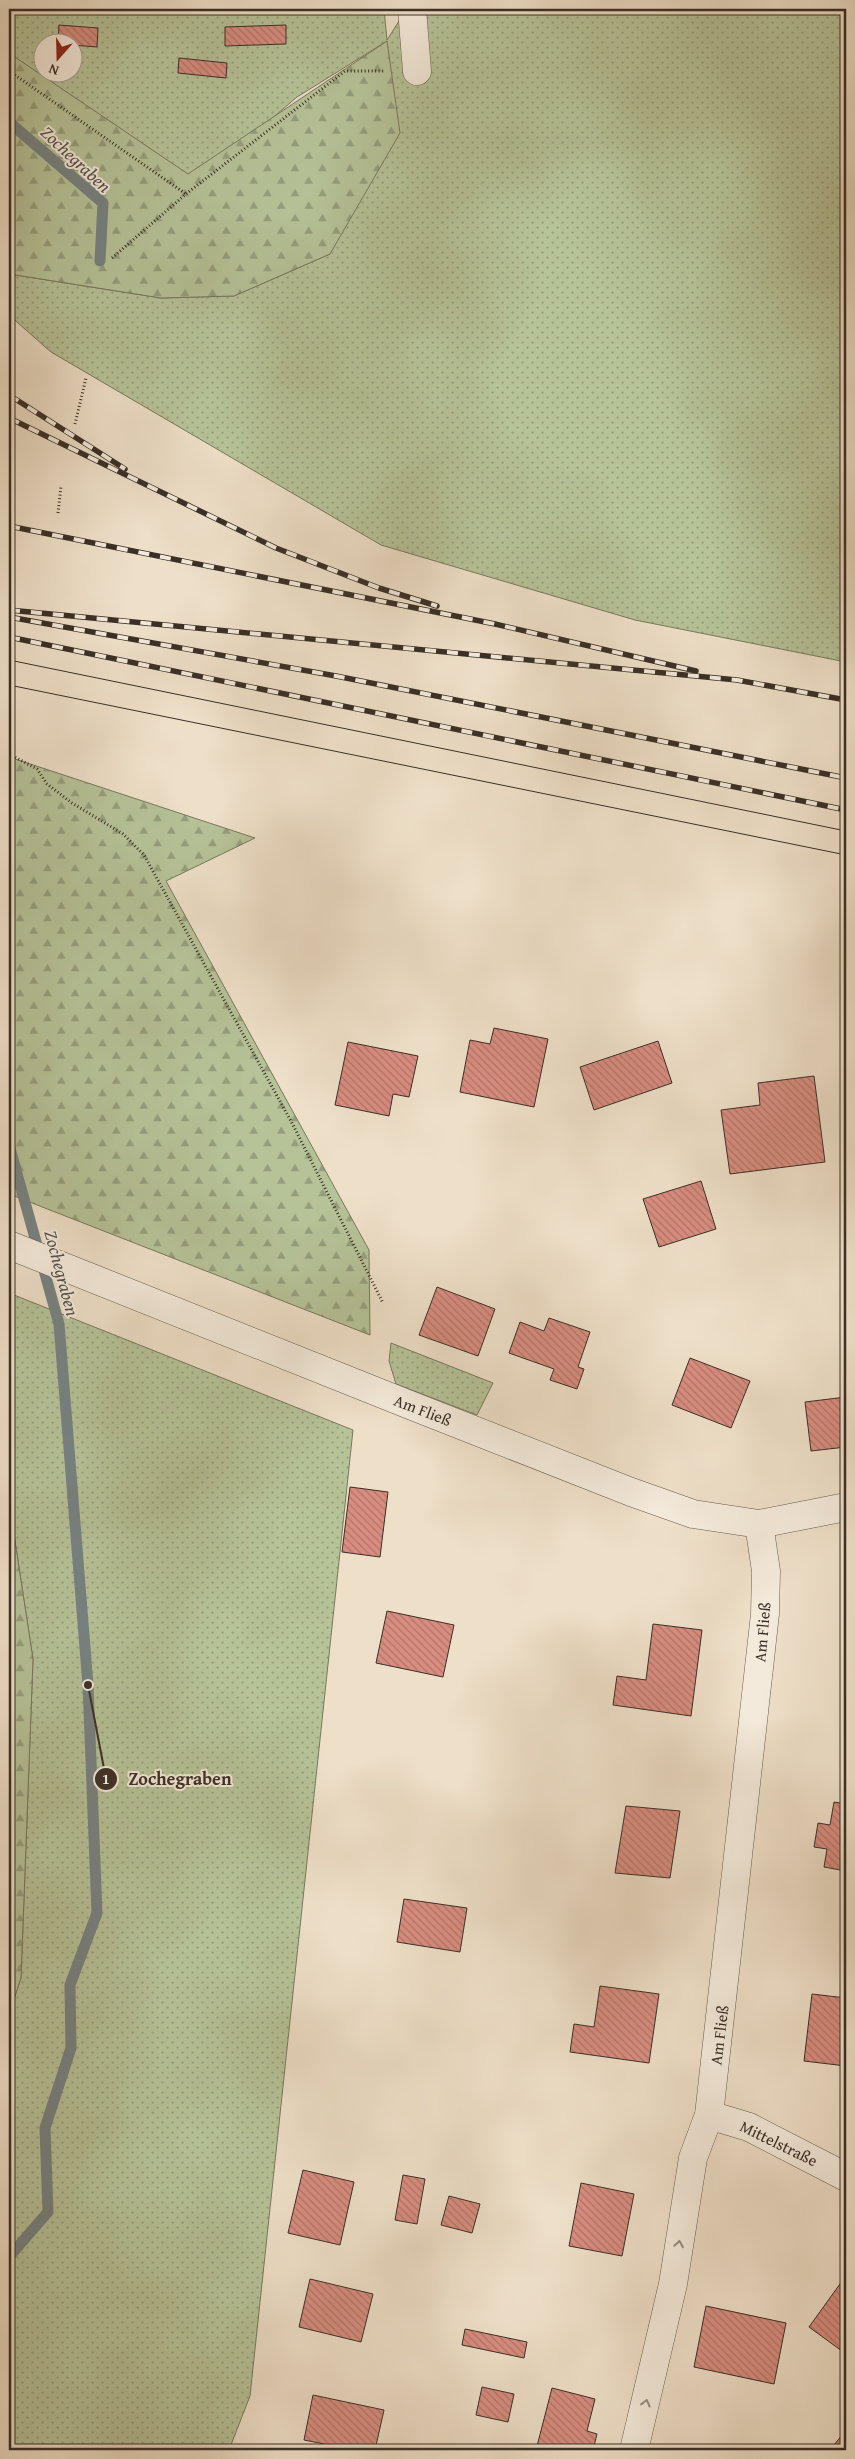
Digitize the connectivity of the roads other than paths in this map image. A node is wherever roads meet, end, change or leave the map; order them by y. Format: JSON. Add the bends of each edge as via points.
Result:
{"nodes":[{"id":1,"x":412,"y":9,"type":"edge"},
{"id":2,"x":417,"y":72,"type":"road end"},
{"id":3,"x":9,"y":1245,"type":"edge"},
{"id":4,"x":846,"y":1507,"type":"edge"},
{"id":5,"x":759,"y":1524,"type":"junction"},
{"id":6,"x":709,"y":2115,"type":"junction"},
{"id":7,"x":846,"y":2177,"type":"edge"},
{"id":8,"x":634,"y":2450,"type":"edge"}],
"edges":[{"from":1,"to":2,"type":"street"},
{"from":3,"to":5,"type":"street","name":"Am Fließ","via":[[631,1492],[694,1514]]},
{"from":4,"to":5,"type":"street"},
{"from":5,"to":6,"type":"street","name":"Am Fließ","via":[[766,1571],[765,1614]]},
{"from":6,"to":7,"type":"street","name":"Mittelstraße","via":[[749,2127]]},
{"from":8,"to":6,"type":"street","name":"Am Fließ","one_way":true,"via":[[672,2284],[693,2158]]}]}
